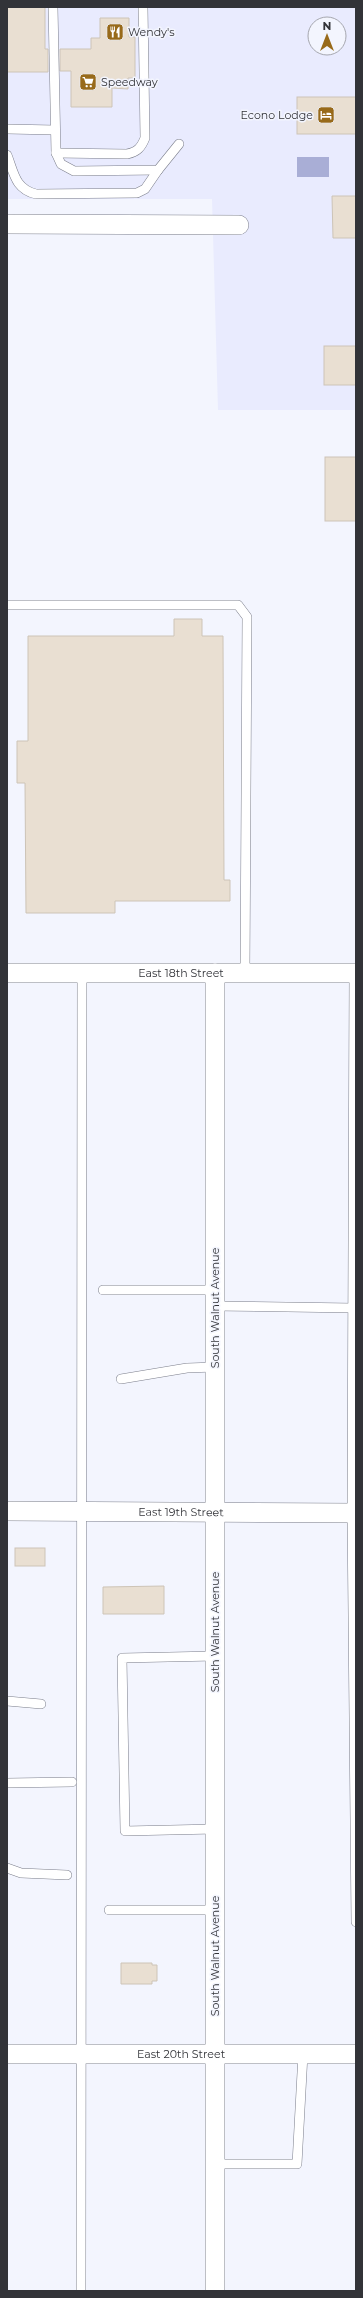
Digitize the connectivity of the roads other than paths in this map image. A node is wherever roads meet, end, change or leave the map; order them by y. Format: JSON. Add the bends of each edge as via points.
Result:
{"nodes":[{"id":1,"x":53,"y":7,"type":"edge"},
{"id":2,"x":143,"y":7,"type":"edge"},
{"id":3,"x":7,"y":129,"type":"edge"},
{"id":4,"x":55,"y":130,"type":"junction"},
{"id":5,"x":179,"y":144,"type":"dead end"},
{"id":6,"x":56,"y":153,"type":"junction"},
{"id":7,"x":7,"y":155,"type":"edge"},
{"id":8,"x":158,"y":170,"type":"junction"},
{"id":9,"x":7,"y":224,"type":"edge"},
{"id":10,"x":239,"y":225,"type":"dead end"},
{"id":11,"x":7,"y":605,"type":"edge"},
{"id":12,"x":7,"y":973,"type":"edge"},
{"id":13,"x":82,"y":973,"type":"junction"},
{"id":14,"x":215,"y":973,"type":"junction"},
{"id":15,"x":245,"y":973,"type":"junction"},
{"id":16,"x":355,"y":973,"type":"edge"},
{"id":17,"x":103,"y":1290,"type":"dead end"},
{"id":18,"x":215,"y":1298,"type":"junction"},
{"id":19,"x":353,"y":1308,"type":"junction"},
{"id":20,"x":215,"y":1367,"type":"junction"},
{"id":21,"x":121,"y":1379,"type":"dead end"},
{"id":22,"x":7,"y":1510,"type":"edge"},
{"id":23,"x":82,"y":1510,"type":"junction"},
{"id":24,"x":216,"y":1512,"type":"junction"},
{"id":25,"x":354,"y":1513,"type":"edge"},
{"id":26,"x":215,"y":1656,"type":"junction"},
{"id":27,"x":7,"y":1701,"type":"edge"},
{"id":28,"x":41,"y":1704,"type":"dead end"},
{"id":29,"x":72,"y":1782,"type":"dead end"},
{"id":30,"x":7,"y":1783,"type":"edge"},
{"id":31,"x":215,"y":1829,"type":"junction"},
{"id":32,"x":7,"y":1868,"type":"edge"},
{"id":33,"x":67,"y":1875,"type":"dead end"},
{"id":34,"x":109,"y":1910,"type":"dead end"},
{"id":35,"x":215,"y":1910,"type":"junction"},
{"id":36,"x":356,"y":1922,"type":"edge"},
{"id":37,"x":7,"y":2054,"type":"edge"},
{"id":38,"x":81,"y":2054,"type":"junction"},
{"id":39,"x":215,"y":2054,"type":"junction"},
{"id":40,"x":303,"y":2054,"type":"junction"},
{"id":41,"x":356,"y":2054,"type":"edge"},
{"id":42,"x":215,"y":2164,"type":"junction"},
{"id":43,"x":81,"y":2291,"type":"edge"},
{"id":44,"x":215,"y":2291,"type":"edge"}],
"edges":[{"from":1,"to":4,"type":"lane"},
{"from":2,"to":6,"type":"lane","via":[[145,138],[142,146],[136,152],[127,154]]},
{"from":3,"to":4,"type":"lane"},
{"from":4,"to":6,"type":"lane"},
{"from":5,"to":8,"type":"lane"},
{"from":6,"to":8,"type":"lane","via":[[61,164],[74,171]]},
{"from":7,"to":8,"type":"lane","via":[[18,184],[25,191],[36,194],[137,193],[146,189]]},
{"from":9,"to":10,"type":"street"},
{"from":11,"to":15,"type":"lane","via":[[238,606],[247,617]]},
{"from":12,"to":13,"type":"street","name":"East 18th Street"},
{"from":13,"to":14,"type":"street","name":"East 18th Street"},
{"from":13,"to":23,"type":"lane"},
{"from":14,"to":15,"type":"street","name":"East 18th Street"},
{"from":14,"to":18,"type":"street","name":"South Walnut Avenue"},
{"from":15,"to":16,"type":"street","name":"East 18th Street"},
{"from":16,"to":19,"type":"lane"},
{"from":17,"to":18,"type":"lane"},
{"from":18,"to":19,"type":"lane"},
{"from":18,"to":20,"type":"street","name":"South Walnut Avenue"},
{"from":19,"to":25,"type":"lane"},
{"from":20,"to":21,"type":"lane","via":[[187,1368]]},
{"from":20,"to":24,"type":"street","name":"South Walnut Avenue"},
{"from":22,"to":23,"type":"street","name":"East 19th Street"},
{"from":23,"to":24,"type":"street","name":"East 19th Street"},
{"from":23,"to":38,"type":"lane"},
{"from":24,"to":25,"type":"street","name":"East 19th Street"},
{"from":24,"to":26,"type":"street","name":"South Walnut Avenue"},
{"from":25,"to":36,"type":"lane"},
{"from":26,"to":31,"type":"street","name":"South Walnut Avenue"},
{"from":26,"to":31,"type":"lane","via":[[122,1658],[125,1831]]},
{"from":27,"to":28,"type":"lane"},
{"from":29,"to":30,"type":"lane"},
{"from":31,"to":35,"type":"street","name":"South Walnut Avenue"},
{"from":32,"to":33,"type":"lane","via":[[21,1873]]},
{"from":34,"to":35,"type":"lane"},
{"from":35,"to":39,"type":"street","name":"South Walnut Avenue"},
{"from":37,"to":38,"type":"street","name":"East 20th Street"},
{"from":38,"to":39,"type":"street","name":"East 20th Street"},
{"from":38,"to":43,"type":"lane"},
{"from":39,"to":40,"type":"street","name":"East 20th Street"},
{"from":39,"to":42,"type":"street","name":"South Walnut Avenue"},
{"from":40,"to":41,"type":"street","name":"East 20th Street"},
{"from":40,"to":42,"type":"lane","via":[[297,2164]]},
{"from":42,"to":44,"type":"street","name":"South Walnut Avenue"}]}
